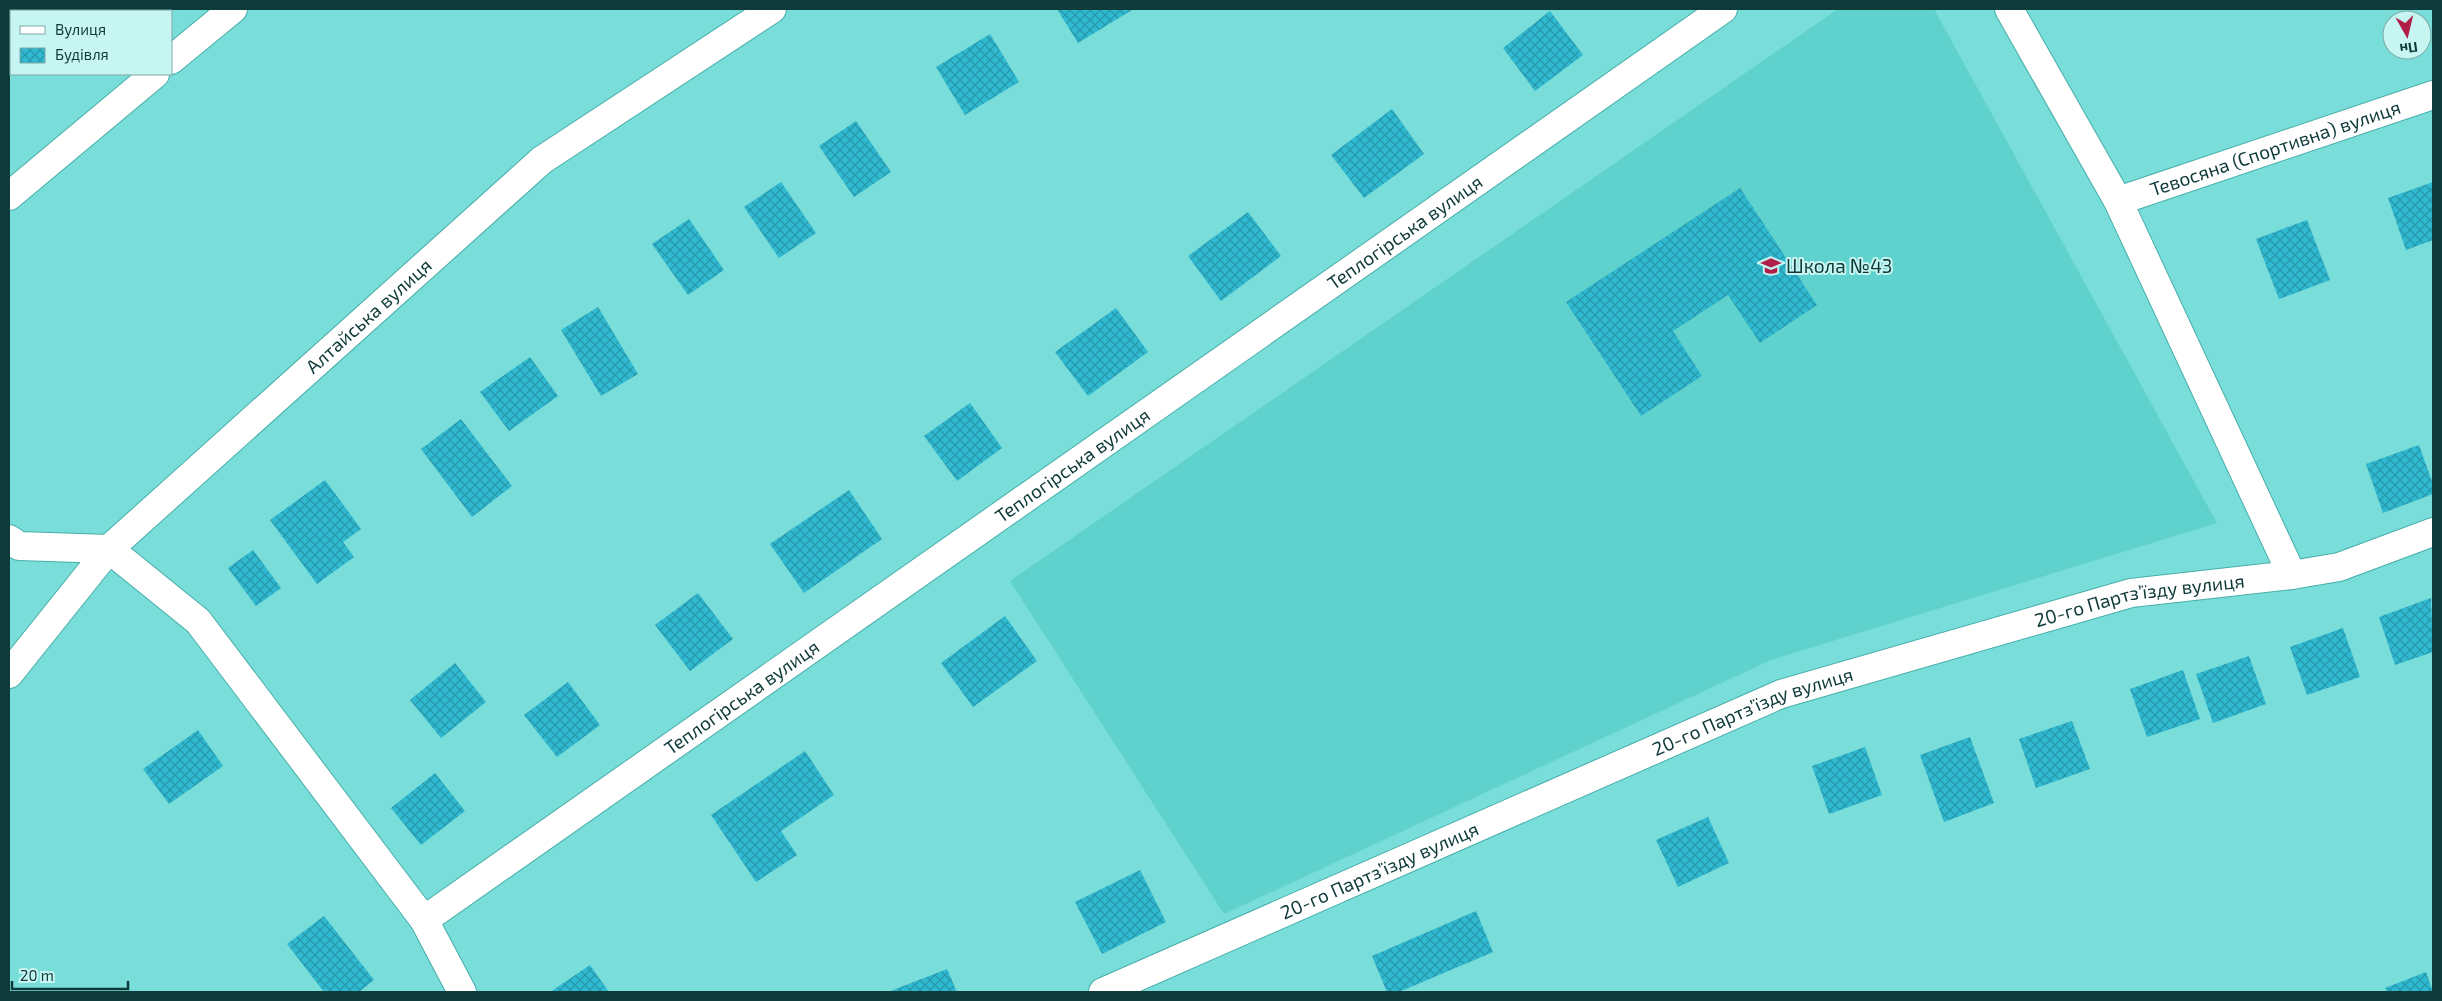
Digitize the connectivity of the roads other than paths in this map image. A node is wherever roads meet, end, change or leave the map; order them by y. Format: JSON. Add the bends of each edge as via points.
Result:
{"nodes":[{"id":1,"x":233,"y":9,"type":"edge"},
{"id":2,"x":772,"y":9,"type":"edge"},
{"id":3,"x":1722,"y":9,"type":"edge"},
{"id":4,"x":2009,"y":9,"type":"edge"},
{"id":5,"x":172,"y":59,"type":"edge"},
{"id":6,"x":154,"y":75,"type":"edge"},
{"id":7,"x":2433,"y":95,"type":"edge"},
{"id":8,"x":9,"y":196,"type":"edge"},
{"id":9,"x":2118,"y":202,"type":"junction"},
{"id":10,"x":2433,"y":532,"type":"edge"},
{"id":11,"x":9,"y":539,"type":"edge"},
{"id":12,"x":109,"y":549,"type":"junction"},
{"id":13,"x":2292,"y":575,"type":"junction"},
{"id":14,"x":9,"y":674,"type":"edge"},
{"id":15,"x":424,"y":920,"type":"junction"},
{"id":16,"x":462,"y":992,"type":"edge"},
{"id":17,"x":1103,"y":992,"type":"edge"}],
"edges":[{"from":1,"to":5,"type":"street"},
{"from":2,"to":12,"type":"street","name":"Алтайська вулиця","via":[[542,160]]},
{"from":3,"to":15,"type":"street","name":"Теплогірська вулиця"},
{"from":4,"to":9,"type":"street"},
{"from":6,"to":8,"type":"street"},
{"from":7,"to":9,"type":"street","name":"Тевосяна (Спортивна) вулиця"},
{"from":9,"to":13,"type":"street"},
{"from":10,"to":13,"type":"street","name":"20-го Партз’їзду вулиця","via":[[2338,566]]},
{"from":11,"to":12,"type":"street","via":[[19,546]]},
{"from":12,"to":14,"type":"street","name":"Алтайська вулиця"},
{"from":12,"to":15,"type":"street","via":[[198,621]]},
{"from":13,"to":17,"type":"street","name":"20-го Партз’їзду вулиця","via":[[2131,593],[1781,694]]},
{"from":15,"to":16,"type":"street"}]}
